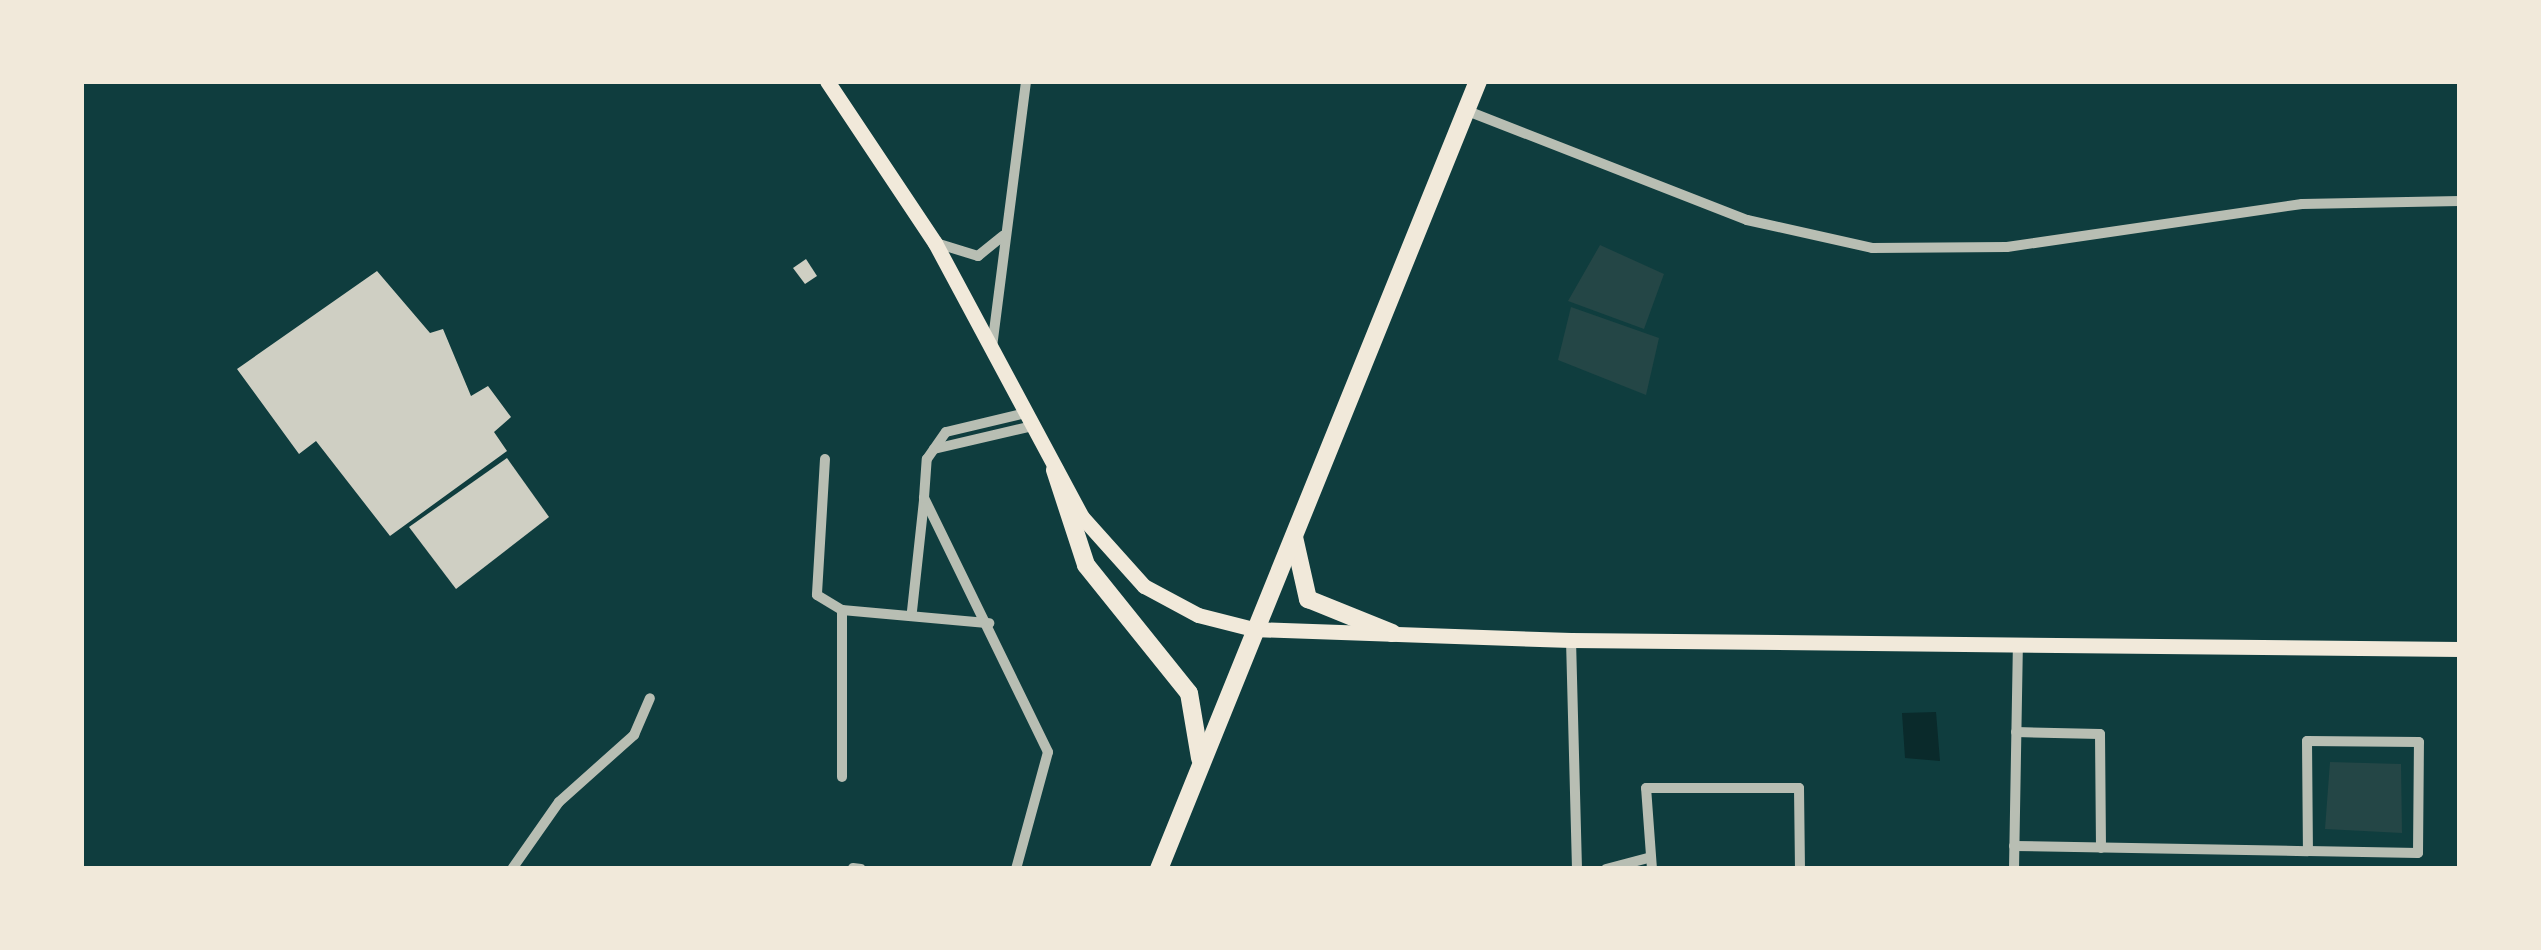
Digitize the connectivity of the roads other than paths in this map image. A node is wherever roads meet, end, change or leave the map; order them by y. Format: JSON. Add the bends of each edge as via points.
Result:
{"nodes":[{"id":1,"x":827,"y":81,"type":"edge"},
{"id":2,"x":1026,"y":81,"type":"edge"},
{"id":3,"x":1478,"y":81,"type":"edge"},
{"id":4,"x":1465,"y":110,"type":"junction"},
{"id":5,"x":2460,"y":201,"type":"edge"},
{"id":6,"x":1005,"y":234,"type":"junction"},
{"id":7,"x":934,"y":243,"type":"junction"},
{"id":8,"x":992,"y":347,"type":"junction"},
{"id":9,"x":1029,"y":419,"type":"junction"},
{"id":10,"x":964,"y":428,"type":"junction"},
{"id":11,"x":969,"y":443,"type":"junction"},
{"id":12,"x":934,"y":449,"type":"junction"},
{"id":13,"x":825,"y":460,"type":"dead end"},
{"id":14,"x":1055,"y":470,"type":"junction"},
{"id":15,"x":924,"y":498,"type":"junction"},
{"id":16,"x":1294,"y":525,"type":"junction"},
{"id":17,"x":842,"y":610,"type":"junction"},
{"id":18,"x":912,"y":611,"type":"junction"},
{"id":19,"x":989,"y":622,"type":"junction"},
{"id":20,"x":1253,"y":629,"type":"junction"},
{"id":21,"x":1392,"y":633,"type":"junction"},
{"id":22,"x":1571,"y":640,"type":"junction"},
{"id":23,"x":2018,"y":649,"type":"junction"},
{"id":24,"x":2460,"y":650,"type":"edge"},
{"id":25,"x":650,"y":698,"type":"dead end"},
{"id":26,"x":2016,"y":732,"type":"junction"},
{"id":27,"x":1201,"y":760,"type":"junction"},
{"id":28,"x":842,"y":777,"type":"dead end"},
{"id":29,"x":2014,"y":846,"type":"junction"},
{"id":30,"x":2102,"y":848,"type":"junction"},
{"id":31,"x":2308,"y":851,"type":"junction"},
{"id":32,"x":1650,"y":864,"type":"edge"},
{"id":33,"x":512,"y":869,"type":"edge"},
{"id":34,"x":1017,"y":869,"type":"edge"},
{"id":35,"x":1160,"y":869,"type":"edge"},
{"id":36,"x":1577,"y":869,"type":"edge"},
{"id":37,"x":1606,"y":869,"type":"edge"},
{"id":38,"x":1800,"y":869,"type":"edge"},
{"id":39,"x":2014,"y":869,"type":"edge"}],
"edges":[{"from":1,"to":7,"type":"main road"},
{"from":2,"to":6,"type":"street"},
{"from":3,"to":4,"type":"main road"},
{"from":4,"to":5,"type":"street","via":[[1747,220],[1872,248],[2007,247],[2302,204]]},
{"from":4,"to":16,"type":"main road"},
{"from":6,"to":7,"type":"street","via":[[978,256]]},
{"from":6,"to":8,"type":"street"},
{"from":7,"to":8,"type":"main road"},
{"from":8,"to":9,"type":"main road"},
{"from":9,"to":10,"type":"street"},
{"from":9,"to":11,"type":"street"},
{"from":9,"to":14,"type":"main road"},
{"from":10,"to":11,"type":"street"},
{"from":10,"to":12,"type":"street"},
{"from":11,"to":12,"type":"street"},
{"from":12,"to":15,"type":"street"},
{"from":13,"to":17,"type":"street","via":[[817,595]]},
{"from":14,"to":20,"type":"main road","via":[[1102,546],[1144,586]]},
{"from":14,"to":27,"type":"main road","via":[[1086,565],[1189,692]]},
{"from":15,"to":18,"type":"street"},
{"from":15,"to":19,"type":"street"},
{"from":16,"to":20,"type":"main road"},
{"from":16,"to":21,"type":"main road","via":[[1308,599]]},
{"from":17,"to":18,"type":"street"},
{"from":17,"to":28,"type":"street"},
{"from":18,"to":19,"type":"street"},
{"from":19,"to":34,"type":"street","via":[[1048,752]]},
{"from":20,"to":21,"type":"main road"},
{"from":20,"to":27,"type":"main road"},
{"from":21,"to":22,"type":"main road"},
{"from":22,"to":23,"type":"main road"},
{"from":22,"to":36,"type":"street"},
{"from":23,"to":24,"type":"main road"},
{"from":23,"to":26,"type":"street"},
{"from":25,"to":33,"type":"street","via":[[634,735],[559,802]]},
{"from":26,"to":29,"type":"street"},
{"from":26,"to":30,"type":"street","via":[[2100,734]]},
{"from":27,"to":35,"type":"main road"},
{"from":29,"to":30,"type":"street"},
{"from":29,"to":39,"type":"street"},
{"from":30,"to":31,"type":"street"},
{"from":31,"to":31,"type":"street","via":[[2418,853],[2419,742],[2307,741]]},
{"from":32,"to":37,"type":"street"},
{"from":32,"to":38,"type":"street","via":[[1646,788],[1799,788]]}]}
